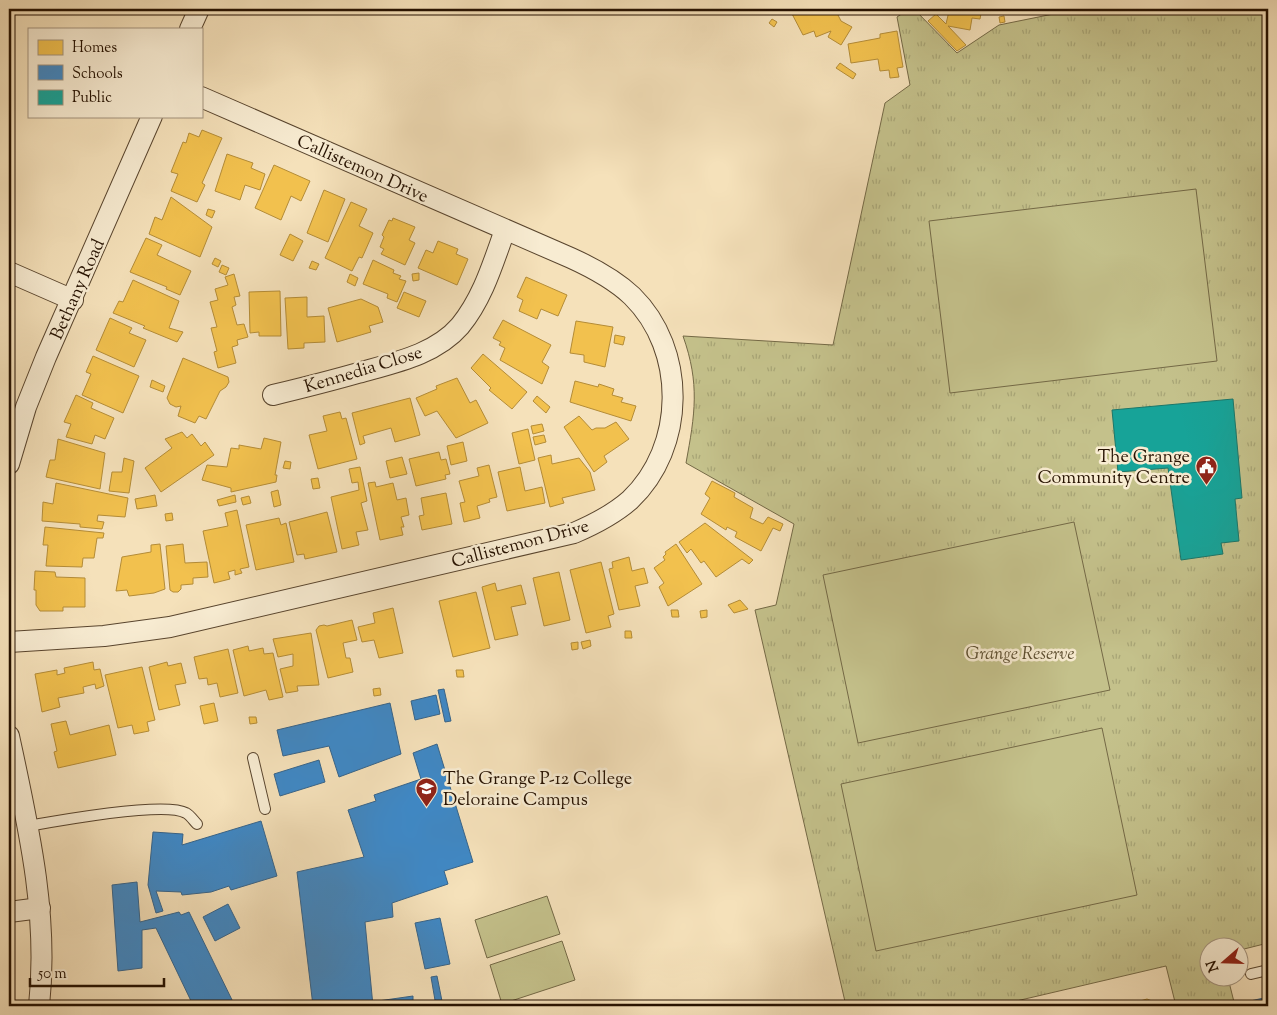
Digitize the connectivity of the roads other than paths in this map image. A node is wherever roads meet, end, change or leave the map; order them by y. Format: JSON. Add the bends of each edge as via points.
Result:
{"nodes":[{"id":1,"x":199,"y":9,"type":"edge"},
{"id":2,"x":190,"y":28,"type":"edge"},
{"id":3,"x":202,"y":97,"type":"edge"},
{"id":4,"x":151,"y":118,"type":"edge"},
{"id":5,"x":505,"y":230,"type":"junction"},
{"id":6,"x":9,"y":272,"type":"edge"},
{"id":7,"x":73,"y":300,"type":"junction"},
{"id":8,"x":273,"y":394,"type":"dead end"},
{"id":9,"x":9,"y":464,"type":"edge"},
{"id":10,"x":9,"y":642,"type":"edge"},
{"id":11,"x":9,"y":736,"type":"edge"},
{"id":12,"x":253,"y":758,"type":"dead end"},
{"id":13,"x":264,"y":809,"type":"dead end"},
{"id":14,"x":197,"y":824,"type":"dead end"},
{"id":15,"x":28,"y":826,"type":"junction"},
{"id":16,"x":40,"y":908,"type":"junction"},
{"id":17,"x":9,"y":912,"type":"edge"},
{"id":18,"x":1268,"y":970,"type":"edge"},
{"id":19,"x":1251,"y":974,"type":"dead end"},
{"id":20,"x":39,"y":1006,"type":"edge"}],
"edges":[{"from":1,"to":2,"type":"street"},
{"from":3,"to":5,"type":"street","name":"Callistemon Drive"},
{"from":4,"to":7,"type":"street","name":"Bethany Road"},
{"from":5,"to":8,"type":"street","name":"Kennedia Close","via":[[483,289],[459,326],[444,340],[400,361]]},
{"from":5,"to":10,"type":"street","name":"Callistemon Drive","via":[[599,271],[632,297],[657,332],[670,364],[673,395],[667,440],[644,483],[612,514],[574,533],[170,627],[104,636]]},
{"from":6,"to":7,"type":"street"},
{"from":7,"to":9,"type":"street","name":"Bethany Road","via":[[26,407]]},
{"from":11,"to":15,"type":"street"},
{"from":12,"to":13,"type":"lane"},
{"from":14,"to":15,"type":"lane","via":[[186,813],[167,809],[130,811]]},
{"from":15,"to":16,"type":"street"},
{"from":16,"to":17,"type":"street"},
{"from":16,"to":20,"type":"street"},
{"from":18,"to":19,"type":"lane"}]}
